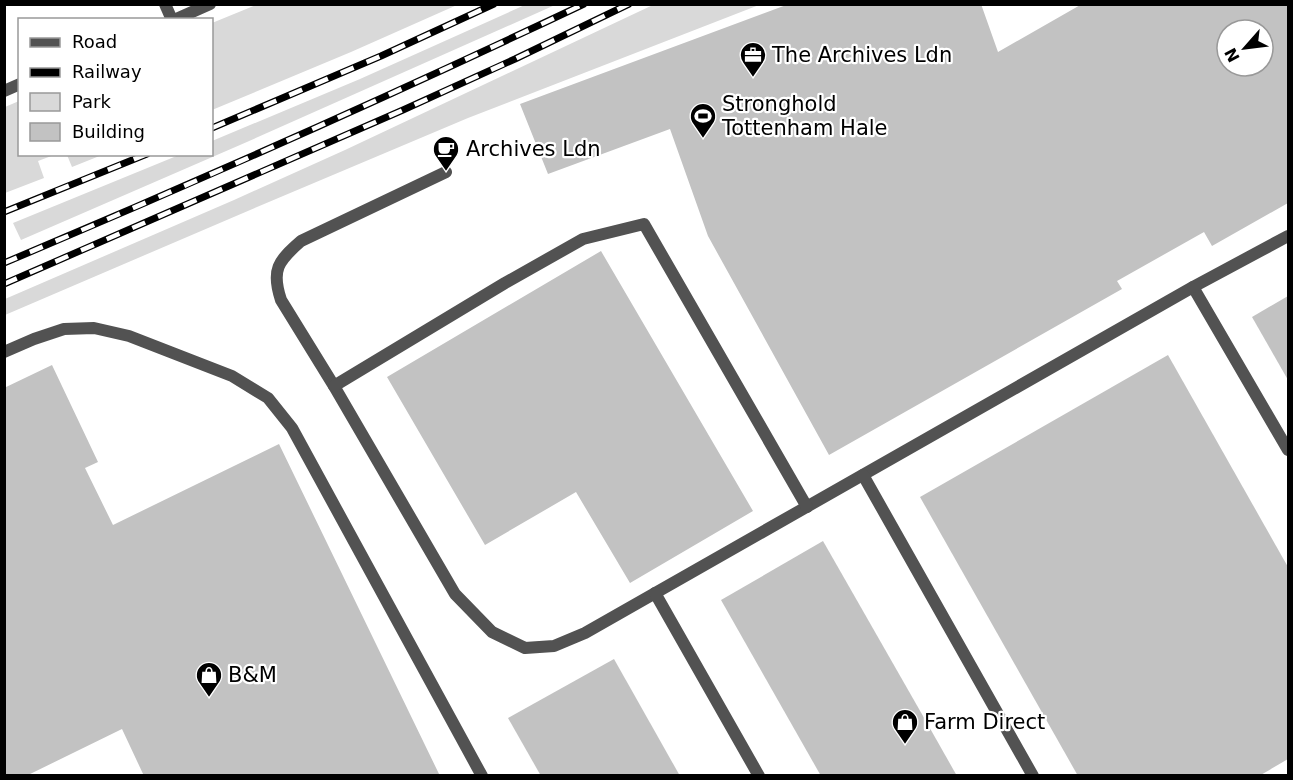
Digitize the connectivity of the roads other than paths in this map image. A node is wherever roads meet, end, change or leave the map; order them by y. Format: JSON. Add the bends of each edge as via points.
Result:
{"nodes":[{"id":1,"x":165,"y":4,"type":"edge"},
{"id":2,"x":210,"y":4,"type":"edge"},
{"id":3,"x":172,"y":18,"type":"edge"},
{"id":4,"x":178,"y":18,"type":"edge"},
{"id":5,"x":18,"y":85,"type":"edge"},
{"id":6,"x":4,"y":91,"type":"edge"},
{"id":7,"x":446,"y":172,"type":"dead end"},
{"id":8,"x":1288,"y":236,"type":"edge"},
{"id":9,"x":1193,"y":287,"type":"junction"},
{"id":10,"x":4,"y":352,"type":"edge"},
{"id":11,"x":334,"y":386,"type":"junction"},
{"id":12,"x":1288,"y":450,"type":"edge"},
{"id":13,"x":863,"y":475,"type":"junction"},
{"id":14,"x":807,"y":507,"type":"junction"},
{"id":15,"x":655,"y":593,"type":"junction"},
{"id":16,"x":482,"y":776,"type":"edge"},
{"id":17,"x":759,"y":776,"type":"edge"},
{"id":18,"x":1033,"y":776,"type":"edge"}],
"edges":[{"from":1,"to":3,"type":"street"},
{"from":2,"to":4,"type":"street"},
{"from":5,"to":6,"type":"street"},
{"from":7,"to":11,"type":"street","via":[[301,242],[286,254],[277,270],[276,286],[281,300]]},
{"from":8,"to":9,"type":"street"},
{"from":9,"to":12,"type":"street"},
{"from":9,"to":13,"type":"street"},
{"from":10,"to":16,"type":"street","via":[[64,329],[94,328],[129,336],[232,376],[268,398],[292,428]]},
{"from":11,"to":14,"type":"street","via":[[583,240],[644,224]]},
{"from":11,"to":15,"type":"street","via":[[455,594],[492,632],[525,648],[554,646]]},
{"from":13,"to":14,"type":"street"},
{"from":13,"to":18,"type":"street"},
{"from":14,"to":15,"type":"street"},
{"from":15,"to":17,"type":"street"}]}
